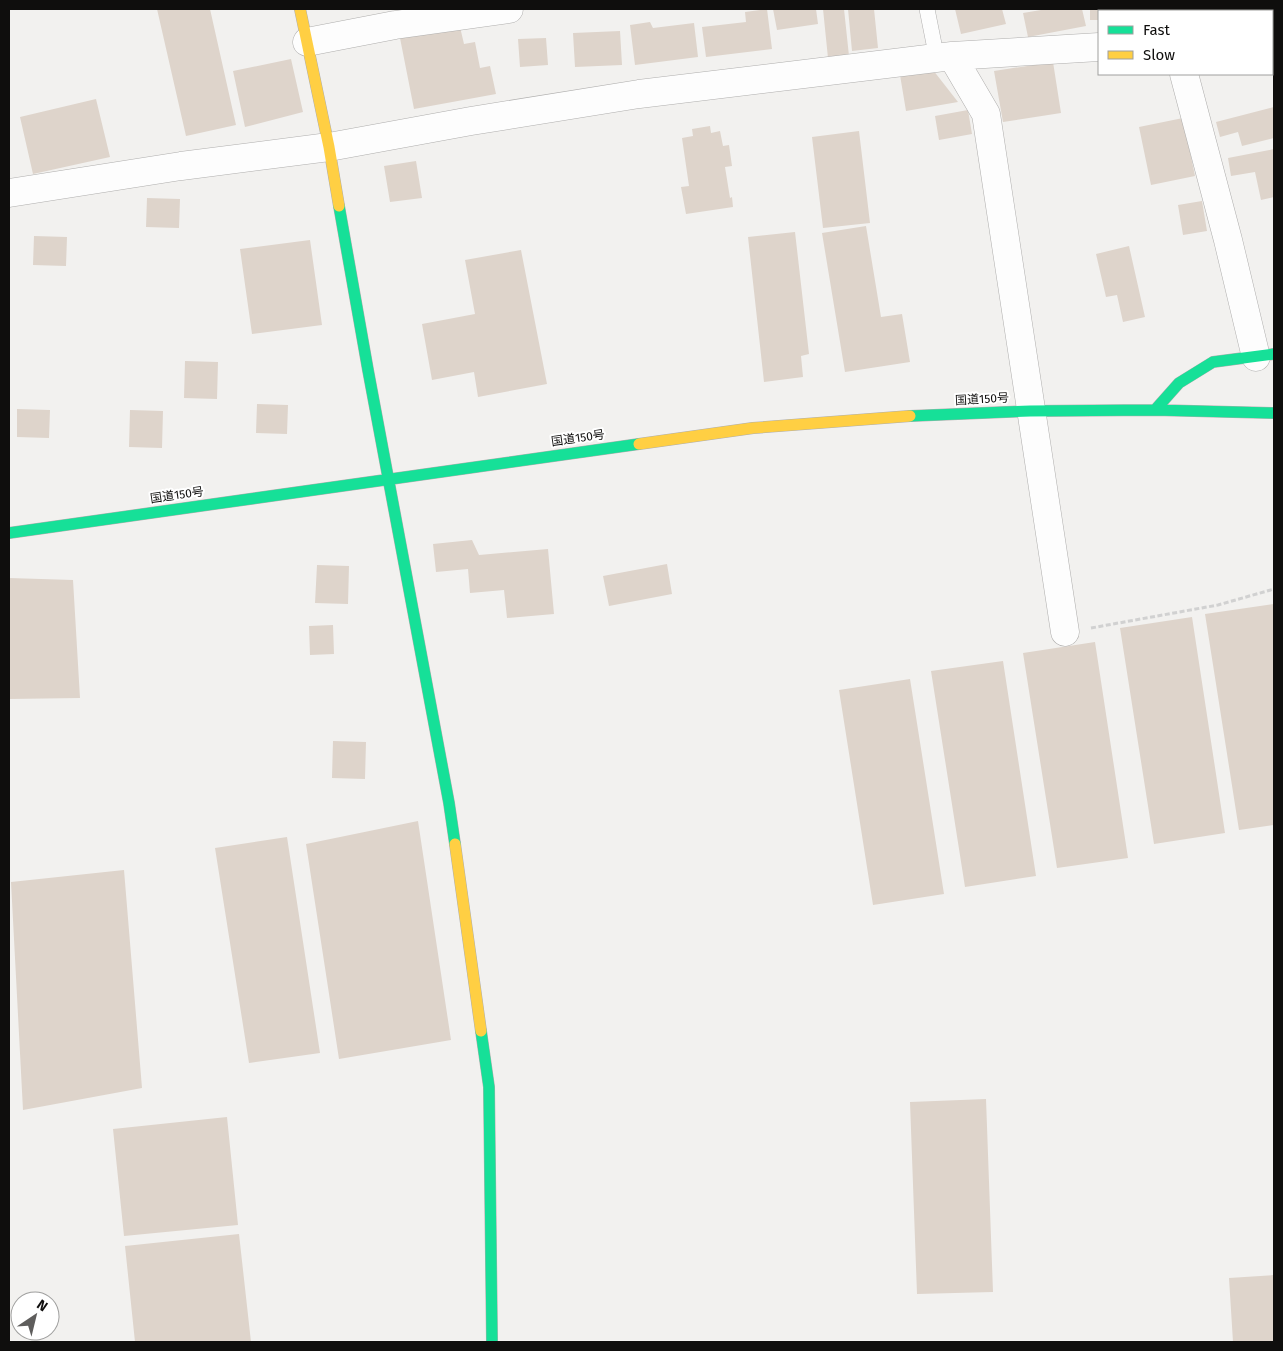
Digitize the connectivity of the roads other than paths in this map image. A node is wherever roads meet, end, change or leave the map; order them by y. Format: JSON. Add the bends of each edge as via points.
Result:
{"nodes":[{"id":1,"x":300,"y":9,"type":"edge"},
{"id":2,"x":509,"y":9,"type":"edge"},
{"id":3,"x":927,"y":9,"type":"edge"},
{"id":4,"x":307,"y":42,"type":"junction"},
{"id":5,"x":1098,"y":47,"type":"edge"},
{"id":6,"x":944,"y":58,"type":"junction"},
{"id":7,"x":1184,"y":75,"type":"edge"},
{"id":8,"x":330,"y":148,"type":"junction"},
{"id":9,"x":9,"y":192,"type":"edge"},
{"id":10,"x":1265,"y":356,"type":"edge"},
{"id":11,"x":1155,"y":410,"type":"junction"},
{"id":12,"x":1030,"y":411,"type":"junction"},
{"id":13,"x":1274,"y":413,"type":"edge"},
{"id":14,"x":389,"y":478,"type":"junction"},
{"id":15,"x":9,"y":534,"type":"edge"},
{"id":16,"x":1065,"y":632,"type":"road end"},
{"id":17,"x":492,"y":1342,"type":"edge"}],
"edges":[{"from":1,"to":4,"type":"main road"},
{"from":2,"to":4,"type":"street","via":[[395,25]]},
{"from":3,"to":6,"type":"lane"},
{"from":4,"to":8,"type":"main road"},
{"from":5,"to":6,"type":"street"},
{"from":6,"to":8,"type":"street","via":[[639,94]]},
{"from":6,"to":12,"type":"street","via":[[986,114]]},
{"from":7,"to":10,"type":"street","via":[[1228,240]]},
{"from":8,"to":9,"type":"street"},
{"from":8,"to":14,"type":"main road"},
{"from":10,"to":11,"type":"main road","via":[[1213,362],[1179,383]]},
{"from":11,"to":12,"type":"main road","name":"国道150号"},
{"from":11,"to":13,"type":"main road","name":"国道150号"},
{"from":12,"to":14,"type":"main road","name":"国道150号","via":[[882,417],[753,428]]},
{"from":12,"to":16,"type":"street"},
{"from":14,"to":15,"type":"main road","name":"国道150号"},
{"from":14,"to":17,"type":"main road","via":[[449,803],[489,1088]]}]}
